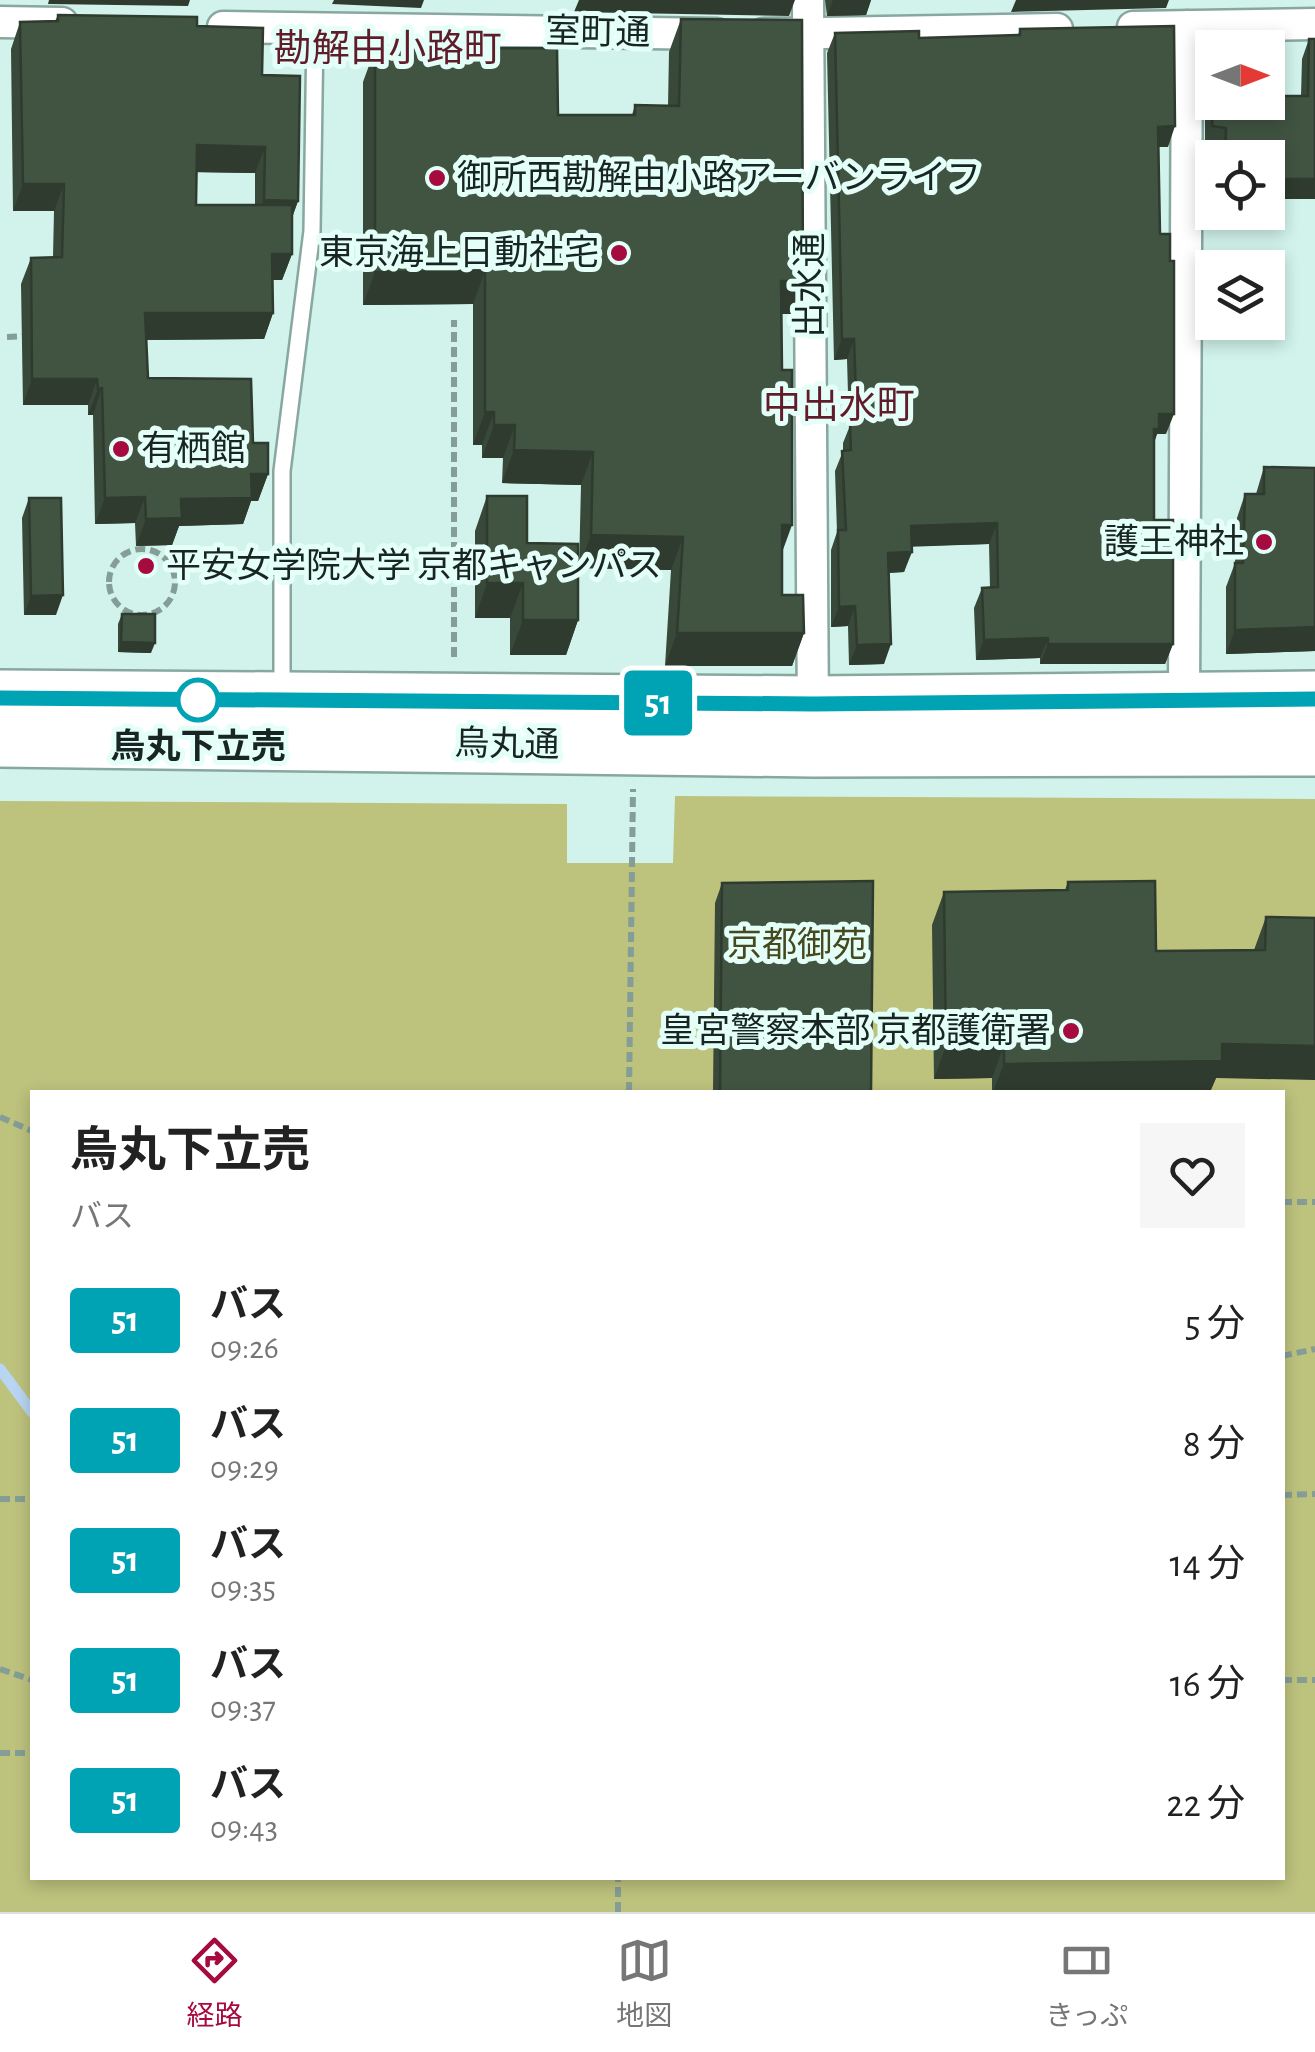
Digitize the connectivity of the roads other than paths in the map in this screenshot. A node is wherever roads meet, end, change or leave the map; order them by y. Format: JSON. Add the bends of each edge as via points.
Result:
{"nodes":[{"id":1,"x":808,"y":0,"type":"edge"},
{"id":2,"x":0,"y":22,"type":"edge"},
{"id":3,"x":99,"y":24,"type":"edge"},
{"id":4,"x":1315,"y":24,"type":"edge"},
{"id":5,"x":1188,"y":26,"type":"junction"},
{"id":6,"x":197,"y":27,"type":"edge"},
{"id":7,"x":315,"y":30,"type":"junction"},
{"id":8,"x":808,"y":35,"type":"junction"},
{"id":9,"x":0,"y":698,"type":"edge"},
{"id":10,"x":1184,"y":699,"type":"junction"},
{"id":11,"x":1315,"y":699,"type":"edge"},
{"id":12,"x":282,"y":700,"type":"junction"},
{"id":13,"x":813,"y":726,"type":"junction"},
{"id":14,"x":0,"y":739,"type":"edge"},
{"id":15,"x":1315,"y":748,"type":"edge"}],
"edges":[{"from":1,"to":8,"type":"street","name":"出水通"},
{"from":2,"to":3,"type":"street"},
{"from":4,"to":5,"type":"street","name":"室町通"},
{"from":5,"to":8,"type":"street","name":"室町通"},
{"from":5,"to":10,"type":"street"},
{"from":6,"to":7,"type":"street","name":"室町通"},
{"from":7,"to":8,"type":"street","name":"室町通"},
{"from":7,"to":12,"type":"lane","via":[[312,231],[282,471]]},
{"from":8,"to":13,"type":"street","name":"出水通"},
{"from":9,"to":12,"type":"highway","name":"烏丸通"},
{"from":10,"to":11,"type":"highway","name":"烏丸通"},
{"from":10,"to":13,"type":"highway","name":"烏丸通"},
{"from":12,"to":13,"type":"highway","name":"烏丸通"},
{"from":13,"to":14,"type":"highway","name":"烏丸通"},
{"from":13,"to":15,"type":"highway","name":"烏丸通"}]}
